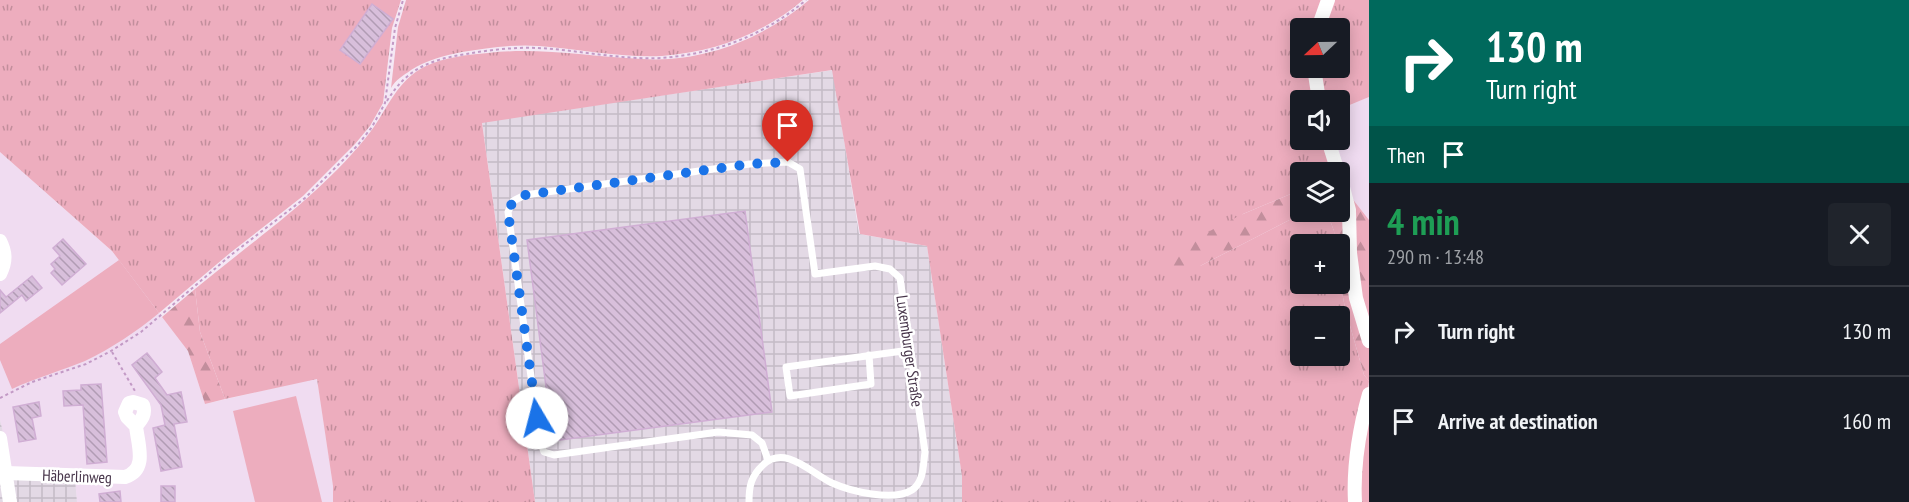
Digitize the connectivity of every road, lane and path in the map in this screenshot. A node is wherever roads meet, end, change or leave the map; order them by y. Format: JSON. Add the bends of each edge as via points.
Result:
{"nodes":[{"id":1,"x":403,"y":0,"type":"edge"},
{"id":2,"x":806,"y":0,"type":"edge"},
{"id":3,"x":1328,"y":0,"type":"edge"},
{"id":4,"x":1322,"y":18,"type":"edge"},
{"id":5,"x":385,"y":103,"type":"junction"},
{"id":6,"x":1349,"y":222,"type":"edge"},
{"id":7,"x":0,"y":241,"type":"edge"},
{"id":8,"x":0,"y":274,"type":"edge"},
{"id":9,"x":1369,"y":341,"type":"edge"},
{"id":10,"x":910,"y":350,"type":"junction"},
{"id":11,"x":111,"y":351,"type":"junction"},
{"id":12,"x":869,"y":356,"type":"junction"},
{"id":13,"x":1369,"y":394,"type":"edge"},
{"id":14,"x":0,"y":398,"type":"edge"},
{"id":15,"x":138,"y":402,"type":"joint"},
{"id":16,"x":0,"y":438,"type":"edge"},
{"id":17,"x":768,"y":460,"type":"junction"},
{"id":18,"x":6,"y":473,"type":"junction"},
{"id":19,"x":10,"y":502,"type":"edge"},
{"id":20,"x":749,"y":502,"type":"edge"},
{"id":21,"x":1355,"y":502,"type":"edge"}],
"edges":[{"from":1,"to":5,"type":"path","via":[[395,28]]},
{"from":2,"to":5,"type":"path","via":[[770,27],[743,40],[678,56],[644,58],[506,48],[444,58],[423,65],[397,85]]},
{"from":3,"to":4,"type":"street"},
{"from":5,"to":11,"type":"path","via":[[357,146],[305,198],[141,332]]},
{"from":6,"to":9,"type":"street","via":[[1356,298]]},
{"from":7,"to":8,"type":"street","via":[[5,256]]},
{"from":10,"to":12,"type":"lane"},
{"from":10,"to":17,"type":"lane","name":"Luxemburger Straße","via":[[925,452],[922,477],[912,490],[896,495],[864,494],[831,483],[786,457]]},
{"from":10,"to":17,"type":"lane","name":"Luxemburger Straße","via":[[900,278],[890,268],[875,266],[815,274],[800,169],[788,162],[525,195],[513,201],[508,212],[544,452],[554,455],[718,432],[752,435],[762,443]]},
{"from":11,"to":14,"type":"path"},
{"from":11,"to":15,"type":"path"},
{"from":12,"to":12,"type":"lane","via":[[786,367],[790,396],[871,384]]},
{"from":13,"to":21,"type":"street","via":[[1360,424]]},
{"from":15,"to":18,"type":"street","name":"Häberlinweg","via":[[129,403],[125,412],[136,426],[140,458],[134,474],[125,477]]},
{"from":16,"to":18,"type":"street"},
{"from":17,"to":20,"type":"lane","via":[[749,486]]},
{"from":18,"to":19,"type":"street"}]}
